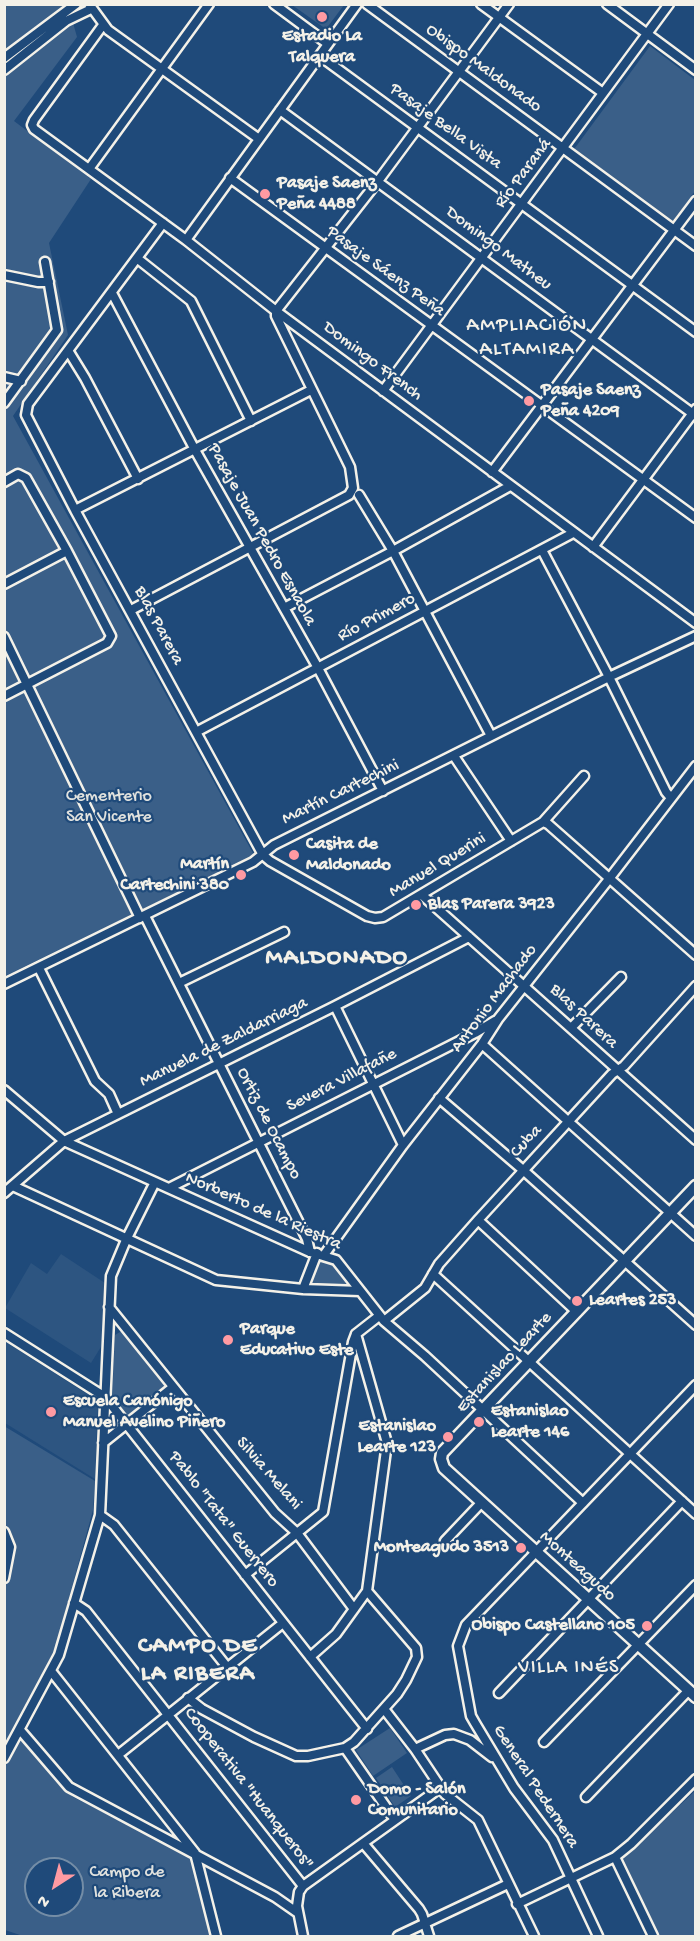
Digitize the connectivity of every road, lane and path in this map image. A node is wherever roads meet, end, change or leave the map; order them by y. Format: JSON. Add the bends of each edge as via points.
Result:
{"nodes":[{"id":1,"x":76,"y":4,"type":"edge"},
{"id":2,"x":209,"y":4,"type":"edge"},
{"id":3,"x":274,"y":4,"type":"edge"},
{"id":4,"x":357,"y":4,"type":"edge"},
{"id":5,"x":367,"y":4,"type":"edge"},
{"id":6,"x":481,"y":4,"type":"edge"},
{"id":7,"x":509,"y":4,"type":"edge"},
{"id":8,"x":607,"y":4,"type":"edge"},
{"id":9,"x":669,"y":4,"type":"edge"},
{"id":10,"x":90,"y":7,"type":"edge"},
{"id":11,"x":499,"y":18,"type":"junction"},
{"id":12,"x":103,"y":25,"type":"junction"},
{"id":13,"x":647,"y":34,"type":"junction"},
{"id":14,"x":328,"y":44,"type":"junction"},
{"id":15,"x":320,"y":56,"type":"junction"},
{"id":16,"x":6,"y":64,"type":"edge"},
{"id":17,"x":162,"y":69,"type":"junction"},
{"id":18,"x":696,"y":70,"type":"edge"},
{"id":19,"x":459,"y":72,"type":"junction"},
{"id":20,"x":603,"y":93,"type":"junction"},
{"id":21,"x":280,"y":110,"type":"junction"},
{"id":22,"x":418,"y":128,"type":"junction"},
{"id":23,"x":259,"y":139,"type":"junction"},
{"id":24,"x":564,"y":148,"type":"junction"},
{"id":25,"x":89,"y":169,"type":"junction"},
{"id":26,"x":230,"y":178,"type":"junction"},
{"id":27,"x":378,"y":181,"type":"junction"},
{"id":28,"x":696,"y":201,"type":"edge"},
{"id":29,"x":522,"y":204,"type":"junction"},
{"id":30,"x":163,"y":224,"type":"junction"},
{"id":31,"x":674,"y":230,"type":"junction"},
{"id":32,"x":186,"y":240,"type":"junction"},
{"id":33,"x":696,"y":246,"type":"edge"},
{"id":34,"x":326,"y":249,"type":"junction"},
{"id":35,"x":482,"y":258,"type":"junction"},
{"id":36,"x":138,"y":259,"type":"junction"},
{"id":37,"x":45,"y":262,"type":"dead end"},
{"id":38,"x":4,"y":275,"type":"edge"},
{"id":39,"x":49,"y":282,"type":"junction"},
{"id":40,"x":632,"y":286,"type":"junction"},
{"id":41,"x":112,"y":293,"type":"junction"},
{"id":42,"x":276,"y":311,"type":"junction"},
{"id":43,"x":432,"y":326,"type":"junction"},
{"id":44,"x":696,"y":332,"type":"edge"},
{"id":45,"x":593,"y":340,"type":"junction"},
{"id":46,"x":69,"y":352,"type":"junction"},
{"id":47,"x":4,"y":377,"type":"edge"},
{"id":48,"x":21,"y":381,"type":"junction"},
{"id":49,"x":311,"y":390,"type":"junction"},
{"id":50,"x":383,"y":391,"type":"junction"},
{"id":51,"x":4,"y":403,"type":"edge"},
{"id":52,"x":542,"y":406,"type":"junction"},
{"id":53,"x":694,"y":413,"type":"edge"},
{"id":54,"x":251,"y":421,"type":"junction"},
{"id":55,"x":195,"y":450,"type":"junction"},
{"id":56,"x":492,"y":472,"type":"junction"},
{"id":57,"x":138,"y":479,"type":"junction"},
{"id":58,"x":642,"y":480,"type":"junction"},
{"id":59,"x":4,"y":482,"type":"edge"},
{"id":60,"x":510,"y":486,"type":"junction"},
{"id":61,"x":356,"y":491,"type":"junction"},
{"id":62,"x":75,"y":510,"type":"junction"},
{"id":63,"x":696,"y":518,"type":"edge"},
{"id":64,"x":573,"y":533,"type":"junction"},
{"id":65,"x":593,"y":547,"type":"junction"},
{"id":66,"x":250,"y":548,"type":"junction"},
{"id":67,"x":542,"y":550,"type":"junction"},
{"id":68,"x":68,"y":551,"type":"junction"},
{"id":69,"x":393,"y":551,"type":"junction"},
{"id":70,"x":4,"y":584,"type":"edge"},
{"id":71,"x":284,"y":608,"type":"junction"},
{"id":72,"x":131,"y":610,"type":"junction"},
{"id":73,"x":425,"y":612,"type":"junction"},
{"id":74,"x":694,"y":620,"type":"edge"},
{"id":75,"x":696,"y":636,"type":"edge"},
{"id":76,"x":4,"y":637,"type":"edge"},
{"id":77,"x":318,"y":668,"type":"junction"},
{"id":78,"x":609,"y":677,"type":"junction"},
{"id":79,"x":28,"y":684,"type":"junction"},
{"id":80,"x":4,"y":696,"type":"edge"},
{"id":81,"x":196,"y":732,"type":"junction"},
{"id":82,"x":491,"y":736,"type":"junction"},
{"id":83,"x":454,"y":756,"type":"junction"},
{"id":84,"x":696,"y":766,"type":"edge"},
{"id":85,"x":584,"y":776,"type":"dead end"},
{"id":86,"x":383,"y":791,"type":"junction"},
{"id":87,"x":671,"y":798,"type":"junction"},
{"id":88,"x":543,"y":822,"type":"junction"},
{"id":89,"x":511,"y":841,"type":"junction"},
{"id":90,"x":263,"y":855,"type":"junction"},
{"id":91,"x":609,"y":879,"type":"junction"},
{"id":92,"x":422,"y":895,"type":"junction"},
{"id":93,"x":142,"y":917,"type":"junction"},
{"id":94,"x":284,"y":932,"type":"dead end"},
{"id":95,"x":469,"y":937,"type":"junction"},
{"id":96,"x":696,"y":955,"type":"edge"},
{"id":97,"x":39,"y":968,"type":"junction"},
{"id":98,"x":621,"y":977,"type":"dead end"},
{"id":99,"x":179,"y":983,"type":"junction"},
{"id":100,"x":4,"y":984,"type":"edge"},
{"id":101,"x":525,"y":986,"type":"junction"},
{"id":102,"x":696,"y":986,"type":"edge"},
{"id":103,"x":335,"y":1006,"type":"junction"},
{"id":104,"x":498,"y":1019,"type":"junction"},
{"id":105,"x":571,"y":1028,"type":"junction"},
{"id":106,"x":482,"y":1044,"type":"junction"},
{"id":107,"x":219,"y":1063,"type":"junction"},
{"id":108,"x":617,"y":1071,"type":"junction"},
{"id":109,"x":373,"y":1084,"type":"junction"},
{"id":110,"x":4,"y":1090,"type":"edge"},
{"id":111,"x":439,"y":1098,"type":"junction"},
{"id":112,"x":118,"y":1114,"type":"junction"},
{"id":113,"x":568,"y":1122,"type":"junction"},
{"id":114,"x":64,"y":1140,"type":"junction"},
{"id":115,"x":696,"y":1140,"type":"edge"},
{"id":116,"x":258,"y":1142,"type":"junction"},
{"id":117,"x":403,"y":1145,"type":"junction"},
{"id":118,"x":523,"y":1170,"type":"junction"},
{"id":119,"x":155,"y":1182,"type":"junction"},
{"id":120,"x":13,"y":1186,"type":"junction"},
{"id":121,"x":696,"y":1186,"type":"edge"},
{"id":122,"x":169,"y":1188,"type":"junction"},
{"id":123,"x":4,"y":1193,"type":"edge"},
{"id":124,"x":670,"y":1213,"type":"junction"},
{"id":125,"x":478,"y":1220,"type":"junction"},
{"id":126,"x":696,"y":1236,"type":"edge"},
{"id":127,"x":126,"y":1240,"type":"junction"},
{"id":128,"x":317,"y":1253,"type":"junction"},
{"id":129,"x":624,"y":1261,"type":"junction"},
{"id":130,"x":433,"y":1274,"type":"junction"},
{"id":131,"x":303,"y":1289,"type":"junction"},
{"id":132,"x":360,"y":1291,"type":"junction"},
{"id":133,"x":109,"y":1307,"type":"junction"},
{"id":134,"x":577,"y":1312,"type":"junction"},
{"id":135,"x":381,"y":1319,"type":"junction"},
{"id":136,"x":696,"y":1325,"type":"edge"},
{"id":137,"x":4,"y":1333,"type":"edge"},
{"id":138,"x":356,"y":1334,"type":"junction"},
{"id":139,"x":529,"y":1361,"type":"junction"},
{"id":140,"x":696,"y":1385,"type":"edge"},
{"id":141,"x":173,"y":1386,"type":"junction"},
{"id":142,"x":105,"y":1397,"type":"junction"},
{"id":143,"x":483,"y":1410,"type":"junction"},
{"id":144,"x":126,"y":1424,"type":"junction"},
{"id":145,"x":103,"y":1443,"type":"junction"},
{"id":146,"x":630,"y":1454,"type":"junction"},
{"id":147,"x":441,"y":1459,"type":"joint"},
{"id":148,"x":482,"y":1502,"type":"junction"},
{"id":149,"x":682,"y":1502,"type":"junction"},
{"id":150,"x":583,"y":1503,"type":"junction"},
{"id":151,"x":696,"y":1514,"type":"edge"},
{"id":152,"x":100,"y":1515,"type":"junction"},
{"id":153,"x":4,"y":1532,"type":"edge"},
{"id":154,"x":297,"y":1533,"type":"junction"},
{"id":155,"x":445,"y":1541,"type":"dead end"},
{"id":156,"x":536,"y":1552,"type":"junction"},
{"id":157,"x":245,"y":1575,"type":"junction"},
{"id":158,"x":4,"y":1578,"type":"edge"},
{"id":159,"x":696,"y":1585,"type":"edge"},
{"id":160,"x":367,"y":1591,"type":"junction"},
{"id":161,"x":588,"y":1599,"type":"junction"},
{"id":162,"x":74,"y":1603,"type":"junction"},
{"id":163,"x":354,"y":1609,"type":"junction"},
{"id":164,"x":283,"y":1623,"type":"junction"},
{"id":165,"x":638,"y":1645,"type":"junction"},
{"id":166,"x":310,"y":1657,"type":"junction"},
{"id":167,"x":226,"y":1667,"type":"junction"},
{"id":168,"x":51,"y":1671,"type":"junction"},
{"id":169,"x":499,"y":1693,"type":"dead end"},
{"id":170,"x":692,"y":1694,"type":"edge"},
{"id":171,"x":188,"y":1698,"type":"junction"},
{"id":172,"x":384,"y":1709,"type":"junction"},
{"id":173,"x":168,"y":1715,"type":"junction"},
{"id":174,"x":367,"y":1728,"type":"junction"},
{"id":175,"x":20,"y":1730,"type":"junction"},
{"id":176,"x":544,"y":1742,"type":"dead end"},
{"id":177,"x":345,"y":1748,"type":"junction"},
{"id":178,"x":416,"y":1749,"type":"junction"},
{"id":179,"x":117,"y":1755,"type":"junction"},
{"id":180,"x":4,"y":1758,"type":"edge"},
{"id":181,"x":496,"y":1760,"type":"junction"},
{"id":182,"x":696,"y":1779,"type":"edge"},
{"id":183,"x":440,"y":1788,"type":"junction"},
{"id":184,"x":586,"y":1797,"type":"dead end"},
{"id":185,"x":395,"y":1820,"type":"junction"},
{"id":186,"x":172,"y":1823,"type":"junction"},
{"id":187,"x":164,"y":1837,"type":"junction"},
{"id":188,"x":363,"y":1843,"type":"junction"},
{"id":189,"x":195,"y":1853,"type":"junction"},
{"id":190,"x":615,"y":1857,"type":"junction"},
{"id":191,"x":571,"y":1878,"type":"junction"},
{"id":192,"x":508,"y":1884,"type":"junction"},
{"id":193,"x":301,"y":1889,"type":"junction"},
{"id":194,"x":280,"y":1900,"type":"junction"},
{"id":195,"x":517,"y":1904,"type":"junction"},
{"id":196,"x":298,"y":1913,"type":"junction"},
{"id":197,"x":425,"y":1924,"type":"junction"},
{"id":198,"x":216,"y":1936,"type":"edge"},
{"id":199,"x":303,"y":1936,"type":"edge"},
{"id":200,"x":398,"y":1936,"type":"edge"},
{"id":201,"x":429,"y":1936,"type":"edge"},
{"id":202,"x":533,"y":1936,"type":"edge"},
{"id":203,"x":598,"y":1936,"type":"edge"},
{"id":204,"x":653,"y":1936,"type":"edge"}],
"edges":[{"from":1,"to":16,"type":"street"},
{"from":2,"to":17,"type":"street"},
{"from":3,"to":14,"type":"street"},
{"from":4,"to":14,"type":"street"},
{"from":5,"to":19,"type":"street","name":"Obispo Maldonado"},
{"from":6,"to":11,"type":"street"},
{"from":7,"to":11,"type":"street"},
{"from":8,"to":13,"type":"street"},
{"from":9,"to":13,"type":"street","name":"Río Paraná"},
{"from":10,"to":12,"type":"street"},
{"from":10,"to":16,"type":"street"},
{"from":11,"to":19,"type":"street"},
{"from":11,"to":20,"type":"street"},
{"from":12,"to":17,"type":"street"},
{"from":12,"to":25,"type":"street","name":"Domingo French","via":[[32,125]]},
{"from":13,"to":18,"type":"street"},
{"from":13,"to":20,"type":"street","name":"Río Paraná"},
{"from":14,"to":15,"type":"street"},
{"from":15,"to":21,"type":"street"},
{"from":15,"to":22,"type":"street","name":"Pasaje Bella Vista"},
{"from":17,"to":23,"type":"street"},
{"from":17,"to":25,"type":"street"},
{"from":19,"to":22,"type":"street"},
{"from":19,"to":24,"type":"street","name":"Obispo Maldonado"},
{"from":20,"to":24,"type":"street","name":"Río Paraná"},
{"from":21,"to":23,"type":"street"},
{"from":21,"to":27,"type":"street","name":"Domingo Matheu"},
{"from":22,"to":27,"type":"street"},
{"from":22,"to":29,"type":"street","name":"Pasaje Bella Vista"},
{"from":23,"to":26,"type":"street"},
{"from":24,"to":29,"type":"street","name":"Río Paraná"},
{"from":24,"to":31,"type":"street","name":"Obispo Maldonado"},
{"from":25,"to":30,"type":"street","name":"Domingo French"},
{"from":26,"to":32,"type":"street"},
{"from":26,"to":34,"type":"street","name":"Pasaje Sáenz Peña"},
{"from":27,"to":34,"type":"street"},
{"from":27,"to":35,"type":"street","name":"Domingo Matheu"},
{"from":28,"to":31,"type":"street"},
{"from":29,"to":35,"type":"street","name":"Río Paraná"},
{"from":29,"to":40,"type":"street","name":"Pasaje Bella Vista"},
{"from":30,"to":32,"type":"street","name":"Domingo French"},
{"from":30,"to":36,"type":"street"},
{"from":31,"to":33,"type":"street","name":"Obispo Maldonado"},
{"from":31,"to":40,"type":"street"},
{"from":32,"to":42,"type":"street","name":"Domingo French"},
{"from":34,"to":42,"type":"street"},
{"from":34,"to":43,"type":"street","name":"Pasaje Sáenz Peña"},
{"from":35,"to":43,"type":"street","name":"Río Paraná"},
{"from":35,"to":45,"type":"street","name":"Domingo Matheu"},
{"from":36,"to":41,"type":"street"},
{"from":36,"to":54,"type":"street","via":[[191,301]]},
{"from":37,"to":39,"type":"street"},
{"from":38,"to":39,"type":"street"},
{"from":39,"to":48,"type":"street","via":[[57,330]]},
{"from":40,"to":44,"type":"street","name":"Pasaje Bella Vista"},
{"from":40,"to":45,"type":"street"},
{"from":41,"to":46,"type":"street"},
{"from":41,"to":55,"type":"street","name":"Pasaje Juan Pedro Esnaola"},
{"from":42,"to":49,"type":"street"},
{"from":42,"to":50,"type":"street","name":"Domingo French"},
{"from":43,"to":50,"type":"street","name":"Río Paraná"},
{"from":43,"to":52,"type":"street","name":"Pasaje Sáenz Peña"},
{"from":45,"to":52,"type":"street"},
{"from":45,"to":53,"type":"street","name":"Domingo Matheu"},
{"from":46,"to":57,"type":"street"},
{"from":46,"to":62,"type":"street","name":"Blas Parera","via":[[28,404],[26,412]]},
{"from":47,"to":48,"type":"street"},
{"from":48,"to":51,"type":"street"},
{"from":49,"to":54,"type":"street"},
{"from":49,"to":61,"type":"street","via":[[350,467]]},
{"from":50,"to":56,"type":"street","name":"Domingo French"},
{"from":52,"to":56,"type":"street"},
{"from":52,"to":58,"type":"street","name":"Pasaje Sáenz Peña"},
{"from":53,"to":58,"type":"street"},
{"from":54,"to":55,"type":"street"},
{"from":55,"to":57,"type":"street"},
{"from":55,"to":66,"type":"street","name":"Pasaje Juan Pedro Esnaola"},
{"from":56,"to":60,"type":"street","name":"Domingo French"},
{"from":57,"to":62,"type":"street"},
{"from":58,"to":63,"type":"street","name":"Pasaje Sáenz Peña"},
{"from":58,"to":65,"type":"street"},
{"from":59,"to":68,"type":"street","via":[[18,474],[26,478]]},
{"from":60,"to":64,"type":"street","name":"Domingo French"},
{"from":60,"to":69,"type":"street"},
{"from":61,"to":66,"type":"street"},
{"from":61,"to":69,"type":"street"},
{"from":62,"to":72,"type":"street","name":"Blas Parera"},
{"from":64,"to":65,"type":"street","name":"Domingo French"},
{"from":64,"to":67,"type":"street","name":"Río Primero"},
{"from":65,"to":74,"type":"street","name":"Domingo French"},
{"from":66,"to":71,"type":"street","name":"Pasaje Juan Pedro Esnaola"},
{"from":66,"to":72,"type":"street"},
{"from":67,"to":73,"type":"street","name":"Río Primero"},
{"from":67,"to":78,"type":"street"},
{"from":68,"to":70,"type":"street"},
{"from":68,"to":79,"type":"street","via":[[111,636],[107,643]]},
{"from":69,"to":71,"type":"street"},
{"from":69,"to":73,"type":"street"},
{"from":71,"to":77,"type":"street","name":"Pasaje Juan Pedro Esnaola"},
{"from":72,"to":81,"type":"street","name":"Blas Parera"},
{"from":73,"to":77,"type":"street","name":"Río Primero"},
{"from":73,"to":82,"type":"street"},
{"from":75,"to":78,"type":"street","name":"Martín Cartechini"},
{"from":76,"to":79,"type":"street","name":"Ortiz de Ocampo"},
{"from":77,"to":81,"type":"street","name":"Río Primero"},
{"from":77,"to":86,"type":"street","name":"Pasaje Juan Pedro Esnaola"},
{"from":78,"to":82,"type":"street","name":"Martín Cartechini"},
{"from":78,"to":87,"type":"street"},
{"from":79,"to":80,"type":"street"},
{"from":79,"to":93,"type":"street","name":"Ortiz de Ocampo"},
{"from":81,"to":90,"type":"street","name":"Blas Parera"},
{"from":82,"to":83,"type":"street","name":"Martín Cartechini"},
{"from":83,"to":86,"type":"street","name":"Martín Cartechini"},
{"from":83,"to":89,"type":"street"},
{"from":84,"to":87,"type":"street","name":"Antonio Machado"},
{"from":85,"to":88,"type":"street","name":"Manuel Querini"},
{"from":86,"to":90,"type":"street","name":"Martín Cartechini","via":[[274,845]]},
{"from":87,"to":91,"type":"street","name":"Antonio Machado"},
{"from":88,"to":89,"type":"street","name":"Manuel Querini"},
{"from":88,"to":91,"type":"street"},
{"from":89,"to":92,"type":"street","name":"Manuel Querini"},
{"from":90,"to":92,"type":"street","name":"Manuel Querini","via":[[367,916],[383,917]]},
{"from":90,"to":93,"type":"street","name":"Martín Cartechini"},
{"from":91,"to":96,"type":"street"},
{"from":91,"to":101,"type":"street","name":"Antonio Machado"},
{"from":92,"to":95,"type":"street","name":"Blas Parera"},
{"from":93,"to":97,"type":"street","name":"Martín Cartechini"},
{"from":93,"to":99,"type":"street","name":"Ortiz de Ocampo"},
{"from":94,"to":99,"type":"street"},
{"from":95,"to":101,"type":"street","name":"Blas Parera"},
{"from":95,"to":103,"type":"street","name":"Manuela de Zaldarriaga"},
{"from":97,"to":100,"type":"street","name":"Martín Cartechini"},
{"from":97,"to":112,"type":"street","via":[[95,1081],[109,1094]]},
{"from":98,"to":105,"type":"street"},
{"from":99,"to":107,"type":"street","name":"Ortiz de Ocampo"},
{"from":101,"to":104,"type":"street","name":"Antonio Machado"},
{"from":101,"to":105,"type":"street","name":"Blas Parera"},
{"from":102,"to":108,"type":"street","name":"Cuba"},
{"from":103,"to":107,"type":"street","name":"Manuela de Zaldarriaga"},
{"from":103,"to":109,"type":"street"},
{"from":104,"to":106,"type":"street","name":"Antonio Machado"},
{"from":104,"to":109,"type":"street","name":"Severa Villafañe"},
{"from":105,"to":108,"type":"street","name":"Blas Parera"},
{"from":106,"to":111,"type":"street","name":"Antonio Machado"},
{"from":106,"to":113,"type":"street"},
{"from":107,"to":112,"type":"street","name":"Manuela de Zaldarriaga"},
{"from":107,"to":116,"type":"street","name":"Ortiz de Ocampo"},
{"from":108,"to":113,"type":"street","name":"Cuba"},
{"from":108,"to":115,"type":"street","name":"Blas Parera"},
{"from":109,"to":116,"type":"street","name":"Severa Villafañe"},
{"from":109,"to":117,"type":"street"},
{"from":110,"to":114,"type":"street","name":"Norberto de la Riestra"},
{"from":111,"to":117,"type":"street","name":"Antonio Machado"},
{"from":111,"to":118,"type":"street"},
{"from":112,"to":114,"type":"street","name":"Manuela de Zaldarriaga"},
{"from":113,"to":118,"type":"street","name":"Cuba"},
{"from":113,"to":124,"type":"street"},
{"from":114,"to":119,"type":"street","name":"Norberto de la Riestra"},
{"from":114,"to":120,"type":"street","name":"Manuela de Zaldarriaga"},
{"from":116,"to":122,"type":"street","name":"Severa Villafañe"},
{"from":116,"to":128,"type":"street","name":"Ortiz de Ocampo"},
{"from":117,"to":128,"type":"street","name":"Antonio Machado"},
{"from":118,"to":125,"type":"street","name":"Cuba"},
{"from":118,"to":129,"type":"street"},
{"from":119,"to":122,"type":"street","name":"Norberto de la Riestra"},
{"from":119,"to":127,"type":"street"},
{"from":120,"to":123,"type":"street","name":"Manuela de Zaldarriaga"},
{"from":120,"to":127,"type":"street"},
{"from":121,"to":124,"type":"street","name":"Estanislao Learte"},
{"from":122,"to":128,"type":"street","name":"Norberto de la Riestra"},
{"from":124,"to":126,"type":"street"},
{"from":124,"to":129,"type":"street","name":"Estanislao Learte"},
{"from":125,"to":130,"type":"street","name":"Cuba"},
{"from":125,"to":134,"type":"street"},
{"from":127,"to":131,"type":"street","via":[[216,1280]]},
{"from":127,"to":133,"type":"street","via":[[111,1276]]},
{"from":128,"to":131,"type":"street","name":"Antonio Machado"},
{"from":128,"to":132,"type":"street","name":"Norberto de la Riestra","via":[[336,1260]]},
{"from":129,"to":134,"type":"street","name":"Estanislao Learte"},
{"from":129,"to":136,"type":"street"},
{"from":130,"to":135,"type":"street","name":"Cuba","via":[[425,1288]]},
{"from":130,"to":139,"type":"street"},
{"from":131,"to":132,"type":"street"},
{"from":132,"to":135,"type":"street","name":"Norberto de la Riestra"},
{"from":133,"to":141,"type":"street","name":"Silvia Melani"},
{"from":133,"to":142,"type":"street"},
{"from":134,"to":139,"type":"street","name":"Estanislao Learte"},
{"from":135,"to":138,"type":"street","name":"Cuba"},
{"from":135,"to":143,"type":"street","name":"Norberto de la Riestra"},
{"from":137,"to":142,"type":"street","name":"Pablo \"Tata\" Guerrero"},
{"from":138,"to":154,"type":"street","via":[[323,1512]]},
{"from":138,"to":160,"type":"street","via":[[387,1443]]},
{"from":139,"to":143,"type":"street","name":"Estanislao Learte"},
{"from":139,"to":146,"type":"street"},
{"from":140,"to":146,"type":"street","name":"General Pedernera"},
{"from":141,"to":144,"type":"street"},
{"from":141,"to":154,"type":"street","name":"Silvia Melani","via":[[275,1513]]},
{"from":142,"to":144,"type":"street","name":"Pablo \"Tata\" Guerrero"},
{"from":142,"to":145,"type":"street"},
{"from":143,"to":147,"type":"street","name":"Estanislao Learte"},
{"from":143,"to":150,"type":"street","name":"Norberto de la Riestra"},
{"from":144,"to":145,"type":"street"},
{"from":144,"to":157,"type":"street","name":"Pablo \"Tata\" Guerrero"},
{"from":145,"to":152,"type":"street"},
{"from":146,"to":149,"type":"street"},
{"from":146,"to":150,"type":"street","name":"General Pedernera"},
{"from":147,"to":148,"type":"street","name":"Monteagudo","via":[[444,1468]]},
{"from":148,"to":155,"type":"street"},
{"from":148,"to":156,"type":"street","name":"Monteagudo"},
{"from":149,"to":151,"type":"street"},
{"from":149,"to":161,"type":"street"},
{"from":150,"to":156,"type":"street","name":"General Pedernera"},
{"from":152,"to":162,"type":"street"},
{"from":152,"to":167,"type":"street","via":[[114,1525]]},
{"from":153,"to":158,"type":"street","via":[[10,1547]]},
{"from":154,"to":157,"type":"street"},
{"from":154,"to":163,"type":"street","name":"Silvia Melani"},
{"from":156,"to":161,"type":"street","name":"Monteagudo"},
{"from":156,"to":181,"type":"street","name":"General Pedernera","via":[[466,1625],[458,1646],[471,1716]]},
{"from":157,"to":164,"type":"street","name":"Pablo \"Tata\" Guerrero"},
{"from":159,"to":165,"type":"street"},
{"from":160,"to":163,"type":"street"},
{"from":160,"to":172,"type":"street","via":[[417,1653],[406,1680]]},
{"from":161,"to":165,"type":"street","name":"Monteagudo"},
{"from":161,"to":169,"type":"street"},
{"from":162,"to":168,"type":"street","via":[[62,1648]]},
{"from":162,"to":173,"type":"street","name":"Cooperativa \"Huanqueros\"","via":[[86,1611]]},
{"from":163,"to":166,"type":"street","via":[[331,1640]]},
{"from":164,"to":166,"type":"street","name":"Pablo \"Tata\" Guerrero"},
{"from":164,"to":167,"type":"street"},
{"from":165,"to":170,"type":"street","name":"Monteagudo"},
{"from":165,"to":176,"type":"street"},
{"from":166,"to":174,"type":"street","name":"Pablo \"Tata\" Guerrero"},
{"from":167,"to":171,"type":"street"},
{"from":168,"to":175,"type":"street"},
{"from":168,"to":179,"type":"street"},
{"from":170,"to":184,"type":"street"},
{"from":171,"to":173,"type":"street"},
{"from":171,"to":177,"type":"street","via":[[254,1737],[296,1756]]},
{"from":172,"to":174,"type":"street"},
{"from":172,"to":178,"type":"street"},
{"from":173,"to":179,"type":"street"},
{"from":173,"to":193,"type":"street","name":"Cooperativa \"Huanqueros\""},
{"from":174,"to":177,"type":"street"},
{"from":175,"to":180,"type":"street"},
{"from":175,"to":187,"type":"street","via":[[65,1783]]},
{"from":177,"to":185,"type":"street"},
{"from":178,"to":181,"type":"street","via":[[454,1734],[475,1743]]},
{"from":178,"to":183,"type":"street"},
{"from":179,"to":186,"type":"street"},
{"from":181,"to":191,"type":"street","name":"General Pedernera","via":[[548,1833]]},
{"from":182,"to":190,"type":"street"},
{"from":183,"to":185,"type":"street"},
{"from":183,"to":192,"type":"street","via":[[478,1820]]},
{"from":185,"to":188,"type":"street"},
{"from":186,"to":187,"type":"street","via":[[171,1833]]},
{"from":186,"to":189,"type":"street"},
{"from":187,"to":189,"type":"street"},
{"from":188,"to":193,"type":"street"},
{"from":188,"to":197,"type":"street","via":[[418,1909]]},
{"from":189,"to":194,"type":"street"},
{"from":189,"to":198,"type":"street"},
{"from":190,"to":191,"type":"street"},
{"from":190,"to":204,"type":"street"},
{"from":191,"to":195,"type":"street"},
{"from":191,"to":203,"type":"street","name":"General Pedernera"},
{"from":192,"to":195,"type":"street"},
{"from":192,"to":197,"type":"street"},
{"from":193,"to":194,"type":"street"},
{"from":193,"to":196,"type":"street"},
{"from":194,"to":196,"type":"street"},
{"from":195,"to":202,"type":"street"},
{"from":196,"to":199,"type":"street"},
{"from":197,"to":200,"type":"street"},
{"from":197,"to":201,"type":"street"}]}
